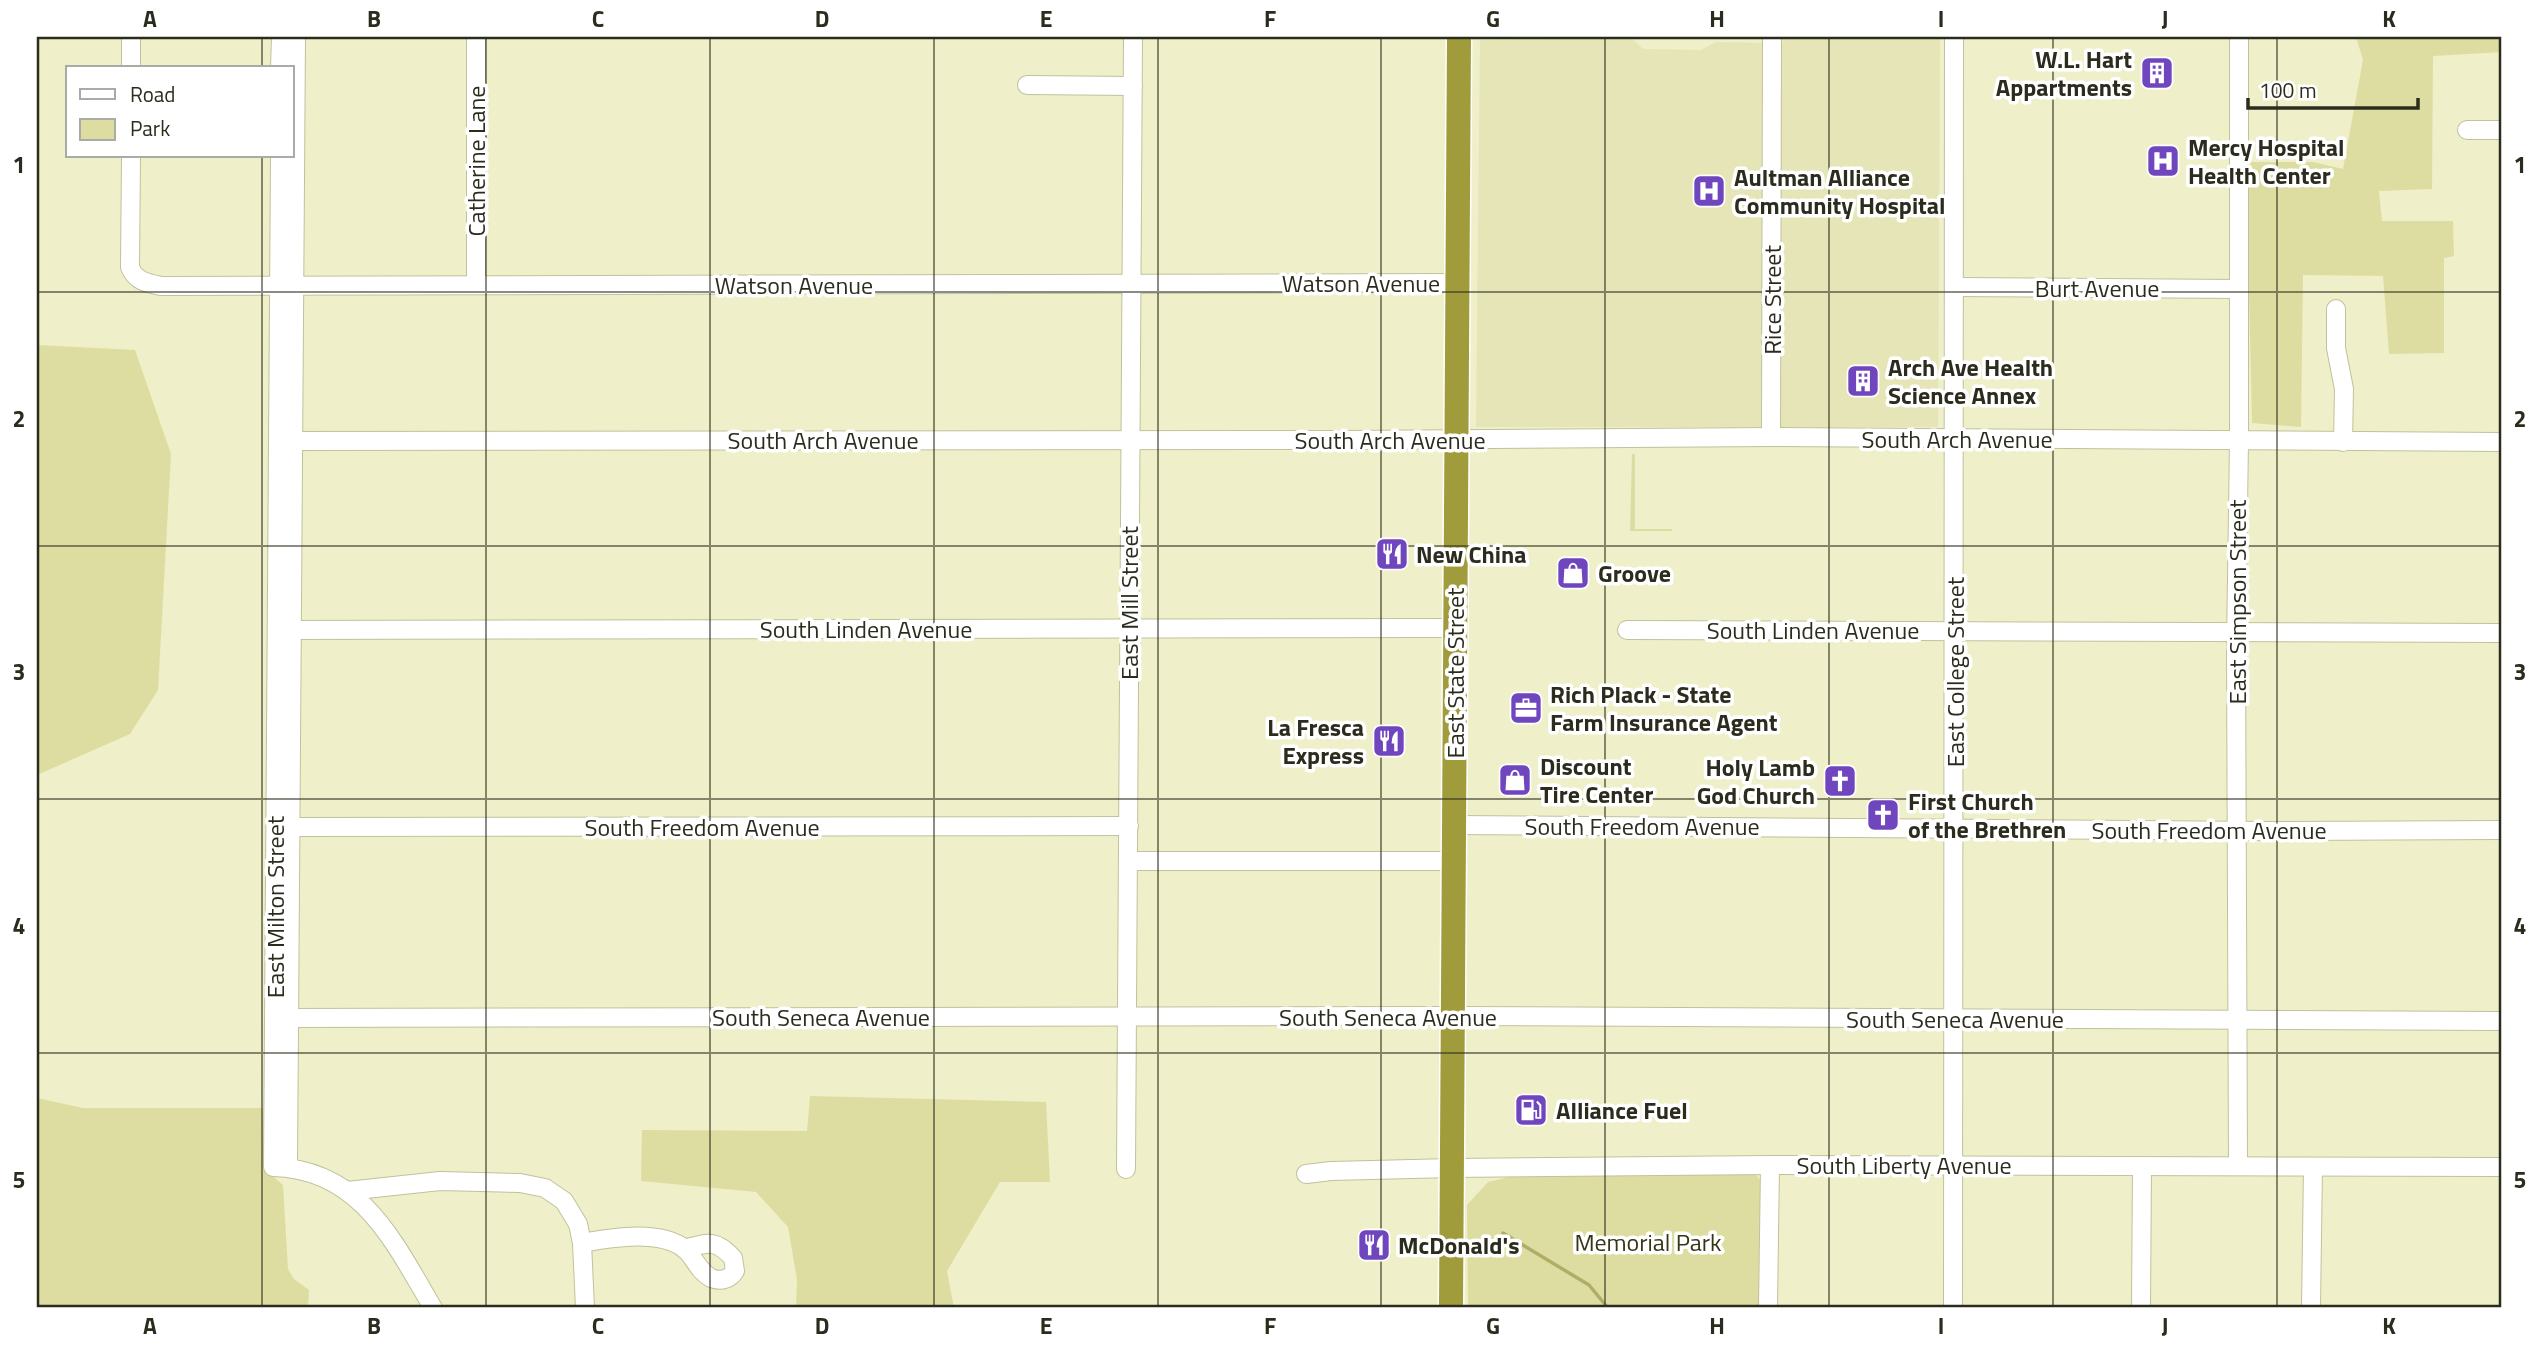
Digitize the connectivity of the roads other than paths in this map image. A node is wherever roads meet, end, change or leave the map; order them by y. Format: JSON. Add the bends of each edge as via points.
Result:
{"nodes":[{"id":1,"x":131,"y":37,"type":"edge"},
{"id":2,"x":281,"y":37,"type":"edge"},
{"id":3,"x":296,"y":37,"type":"edge"},
{"id":4,"x":476,"y":37,"type":"edge"},
{"id":5,"x":1133,"y":37,"type":"edge"},
{"id":6,"x":1460,"y":37,"type":"edge"},
{"id":7,"x":1772,"y":37,"type":"edge"},
{"id":8,"x":1954,"y":37,"type":"edge"},
{"id":9,"x":2239,"y":37,"type":"edge"},
{"id":10,"x":131,"y":66,"type":"edge"},
{"id":11,"x":280,"y":66,"type":"edge"},
{"id":12,"x":1027,"y":85,"type":"dead end"},
{"id":13,"x":1133,"y":86,"type":"junction"},
{"id":14,"x":294,"y":102,"type":"edge"},
{"id":15,"x":2467,"y":130,"type":"dead end"},
{"id":16,"x":2501,"y":131,"type":"edge"},
{"id":17,"x":131,"y":158,"type":"edge"},
{"id":18,"x":280,"y":158,"type":"edge"},
{"id":19,"x":290,"y":158,"type":"edge"},
{"id":20,"x":287,"y":191,"type":"junction"},
{"id":21,"x":1458,"y":283,"type":"junction"},
{"id":22,"x":1131,"y":284,"type":"junction"},
{"id":23,"x":476,"y":285,"type":"junction"},
{"id":24,"x":287,"y":286,"type":"junction"},
{"id":25,"x":1955,"y":287,"type":"junction"},
{"id":26,"x":2239,"y":289,"type":"junction"},
{"id":27,"x":2336,"y":309,"type":"dead end"},
{"id":28,"x":1771,"y":437,"type":"junction"},
{"id":29,"x":1457,"y":439,"type":"junction"},
{"id":30,"x":1955,"y":439,"type":"junction"},
{"id":31,"x":1130,"y":440,"type":"junction"},
{"id":32,"x":286,"y":441,"type":"junction"},
{"id":33,"x":2239,"y":441,"type":"junction"},
{"id":34,"x":2343,"y":442,"type":"junction"},
{"id":35,"x":2502,"y":442,"type":"edge"},
{"id":36,"x":1455,"y":628,"type":"junction"},
{"id":37,"x":1129,"y":629,"type":"junction"},
{"id":38,"x":285,"y":630,"type":"junction"},
{"id":39,"x":1627,"y":630,"type":"dead end"},
{"id":40,"x":1955,"y":630,"type":"junction"},
{"id":41,"x":2236,"y":631,"type":"junction"},
{"id":42,"x":2502,"y":633,"type":"edge"},
{"id":43,"x":1454,"y":825,"type":"junction"},
{"id":44,"x":1129,"y":826,"type":"junction"},
{"id":45,"x":283,"y":827,"type":"junction"},
{"id":46,"x":1954,"y":828,"type":"junction"},
{"id":47,"x":2502,"y":830,"type":"edge"},
{"id":48,"x":2237,"y":831,"type":"junction"},
{"id":49,"x":1129,"y":861,"type":"junction"},
{"id":50,"x":1454,"y":861,"type":"junction"},
{"id":51,"x":1452,"y":1016,"type":"junction"},
{"id":52,"x":1127,"y":1017,"type":"junction"},
{"id":53,"x":282,"y":1018,"type":"junction"},
{"id":54,"x":1954,"y":1020,"type":"junction"},
{"id":55,"x":2238,"y":1021,"type":"junction"},
{"id":56,"x":2502,"y":1021,"type":"edge"},
{"id":57,"x":1770,"y":1165,"type":"junction"},
{"id":58,"x":1954,"y":1166,"type":"junction"},
{"id":59,"x":2142,"y":1166,"type":"junction"},
{"id":60,"x":2238,"y":1166,"type":"junction"},
{"id":61,"x":2313,"y":1167,"type":"junction"},
{"id":62,"x":2502,"y":1167,"type":"edge"},
{"id":63,"x":1452,"y":1168,"type":"junction"},
{"id":64,"x":1126,"y":1169,"type":"dead end"},
{"id":65,"x":1306,"y":1174,"type":"dead end"},
{"id":66,"x":347,"y":1191,"type":"junction"},
{"id":67,"x":582,"y":1243,"type":"junction"},
{"id":68,"x":684,"y":1249,"type":"dead end"},
{"id":69,"x":433,"y":1308,"type":"edge"},
{"id":70,"x":585,"y":1308,"type":"edge"},
{"id":71,"x":1451,"y":1308,"type":"edge"},
{"id":72,"x":1768,"y":1308,"type":"edge"},
{"id":73,"x":1953,"y":1308,"type":"edge"},
{"id":74,"x":2141,"y":1308,"type":"edge"},
{"id":75,"x":2312,"y":1308,"type":"edge"}],
"edges":[{"from":1,"to":10,"type":"street"},
{"from":2,"to":11,"type":"street"},
{"from":3,"to":14,"type":"street","name":"East Milton Street"},
{"from":4,"to":23,"type":"street","name":"Catherine Lane"},
{"from":5,"to":13,"type":"street","name":"East Mill Street"},
{"from":6,"to":21,"type":"highway","name":"East State Street"},
{"from":7,"to":28,"type":"street","name":"Rice Street"},
{"from":8,"to":25,"type":"street","name":"East College Street"},
{"from":9,"to":26,"type":"street","name":"East Simpson Street"},
{"from":12,"to":13,"type":"street"},
{"from":13,"to":22,"type":"street","name":"East Mill Street"},
{"from":15,"to":16,"type":"street"},
{"from":17,"to":24,"type":"street","name":"Watson Avenue","via":[[129,263],[142,282]]},
{"from":18,"to":20,"type":"street","name":"East Milton Street"},
{"from":19,"to":20,"type":"street","name":"East Milton Street"},
{"from":20,"to":24,"type":"street","name":"East Milton Street"},
{"from":21,"to":22,"type":"street","name":"Watson Avenue"},
{"from":21,"to":29,"type":"highway","name":"East State Street"},
{"from":22,"to":23,"type":"street","name":"Watson Avenue"},
{"from":22,"to":31,"type":"street","name":"East Mill Street"},
{"from":23,"to":24,"type":"street","name":"Watson Avenue"},
{"from":24,"to":32,"type":"street","name":"East Milton Street"},
{"from":25,"to":26,"type":"street","name":"Burt Avenue"},
{"from":25,"to":30,"type":"street","name":"East College Street"},
{"from":26,"to":33,"type":"street","name":"East Simpson Street"},
{"from":27,"to":34,"type":"street","via":[[2336,348],[2344,389]]},
{"from":28,"to":29,"type":"street","name":"South Arch Avenue"},
{"from":28,"to":30,"type":"street","name":"South Arch Avenue"},
{"from":29,"to":31,"type":"street","name":"South Arch Avenue"},
{"from":29,"to":36,"type":"highway","name":"East State Street"},
{"from":30,"to":33,"type":"street","name":"South Arch Avenue"},
{"from":30,"to":40,"type":"street","name":"East College Street"},
{"from":31,"to":32,"type":"street","name":"South Arch Avenue"},
{"from":31,"to":37,"type":"street","name":"East Mill Street"},
{"from":32,"to":38,"type":"street","name":"East Milton Street"},
{"from":33,"to":34,"type":"street","name":"South Arch Avenue"},
{"from":33,"to":41,"type":"street","name":"East Simpson Street"},
{"from":34,"to":35,"type":"street","name":"South Arch Avenue"},
{"from":36,"to":37,"type":"street","name":"South Linden Avenue"},
{"from":36,"to":43,"type":"highway","name":"East State Street"},
{"from":37,"to":38,"type":"street","name":"South Linden Avenue"},
{"from":37,"to":44,"type":"street","name":"East Mill Street"},
{"from":38,"to":45,"type":"street","name":"East Milton Street"},
{"from":39,"to":40,"type":"street","name":"South Linden Avenue"},
{"from":40,"to":41,"type":"street","name":"South Linden Avenue"},
{"from":40,"to":46,"type":"street","name":"East College Street"},
{"from":41,"to":42,"type":"street","name":"South Linden Avenue"},
{"from":41,"to":48,"type":"street","name":"East Simpson Street"},
{"from":43,"to":46,"type":"street","name":"South Freedom Avenue"},
{"from":43,"to":50,"type":"highway","name":"East State Street"},
{"from":44,"to":45,"type":"street","name":"South Freedom Avenue"},
{"from":44,"to":49,"type":"street","name":"East Mill Street"},
{"from":45,"to":53,"type":"street","name":"East Milton Street"},
{"from":46,"to":48,"type":"street","name":"South Freedom Avenue"},
{"from":46,"to":54,"type":"street","name":"East College Street"},
{"from":47,"to":48,"type":"street","name":"South Freedom Avenue"},
{"from":48,"to":55,"type":"street","name":"East Simpson Street"},
{"from":49,"to":50,"type":"street"},
{"from":49,"to":52,"type":"street","name":"East Mill Street"},
{"from":50,"to":51,"type":"highway","name":"East State Street"},
{"from":51,"to":52,"type":"street","name":"South Seneca Avenue"},
{"from":51,"to":54,"type":"street","name":"South Seneca Avenue"},
{"from":51,"to":63,"type":"highway","name":"East State Street"},
{"from":52,"to":53,"type":"street","name":"South Seneca Avenue"},
{"from":52,"to":64,"type":"street","name":"East Mill Street"},
{"from":53,"to":66,"type":"street","name":"East Milton Street","via":[[281,1167],[303,1169]]},
{"from":54,"to":55,"type":"street","name":"South Seneca Avenue"},
{"from":54,"to":58,"type":"street","name":"East College Street"},
{"from":55,"to":56,"type":"street","name":"South Seneca Avenue"},
{"from":55,"to":60,"type":"street","name":"East Simpson Street"},
{"from":57,"to":58,"type":"street","name":"South Liberty Avenue"},
{"from":57,"to":63,"type":"street","name":"South Liberty Avenue"},
{"from":57,"to":72,"type":"street"},
{"from":58,"to":59,"type":"street","name":"South Liberty Avenue"},
{"from":58,"to":73,"type":"street","name":"East College Street"},
{"from":59,"to":60,"type":"street","name":"South Liberty Avenue"},
{"from":59,"to":74,"type":"street"},
{"from":60,"to":61,"type":"street","name":"South Liberty Avenue"},
{"from":61,"to":62,"type":"street","name":"South Liberty Avenue"},
{"from":61,"to":75,"type":"street"},
{"from":63,"to":65,"type":"street","name":"South Liberty Avenue"},
{"from":63,"to":71,"type":"highway","name":"East State Street"},
{"from":66,"to":67,"type":"street","via":[[440,1181],[537,1185],[558,1195],[570,1208]]},
{"from":66,"to":69,"type":"street","name":"East Milton Street","via":[[384,1227]]},
{"from":67,"to":68,"type":"street","via":[[630,1236]]},
{"from":67,"to":70,"type":"street"}]}
